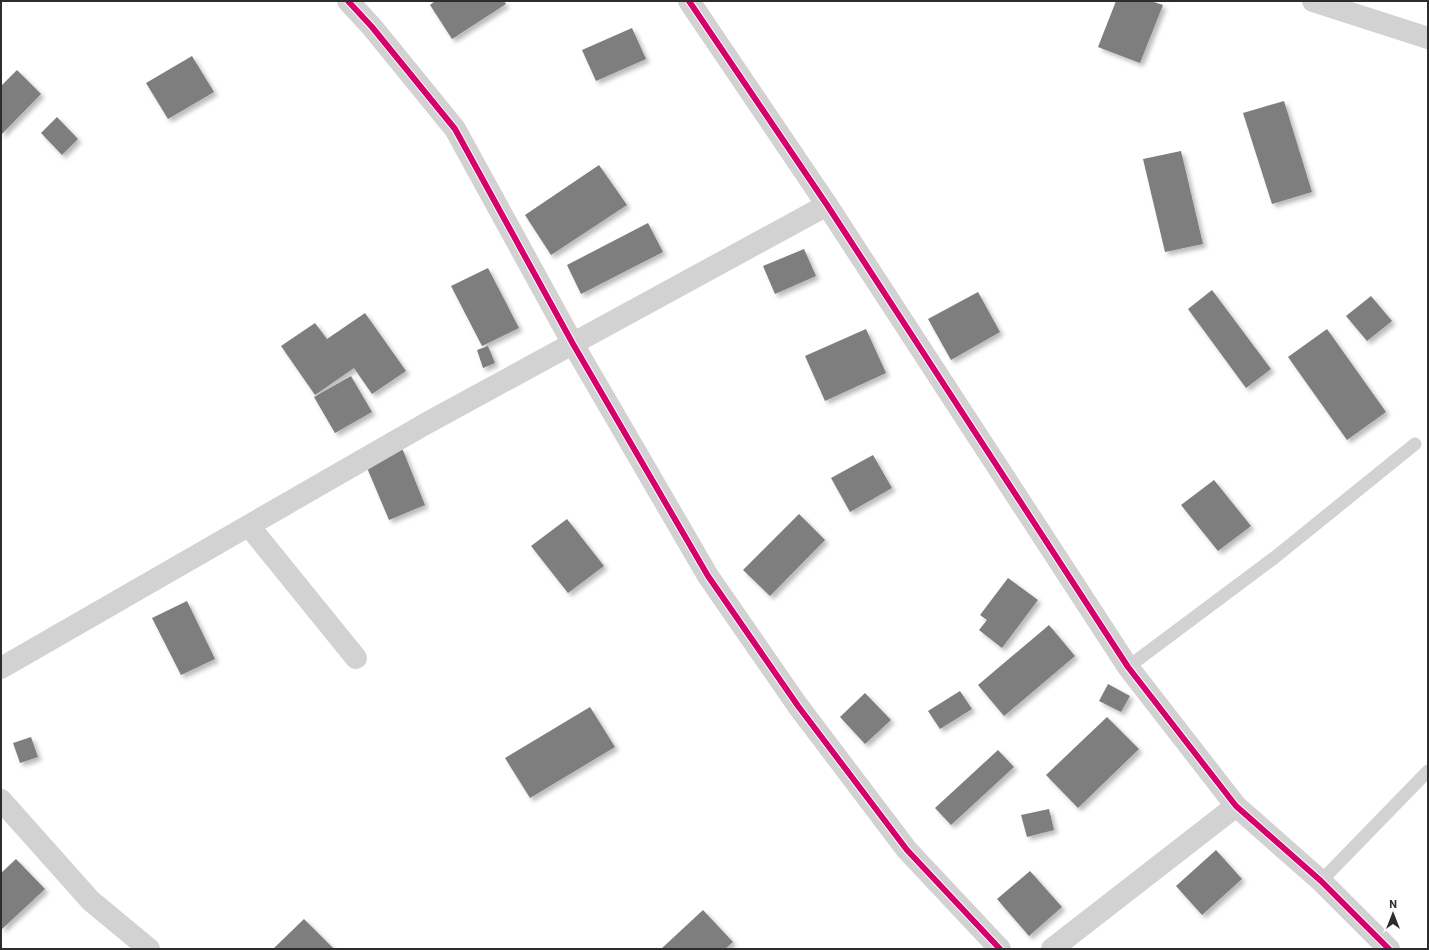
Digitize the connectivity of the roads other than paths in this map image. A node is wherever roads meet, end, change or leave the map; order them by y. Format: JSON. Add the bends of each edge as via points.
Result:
{"nodes":[{"id":1,"x":348,"y":1,"type":"edge"},
{"id":2,"x":689,"y":1,"type":"edge"},
{"id":3,"x":1313,"y":1,"type":"edge"},
{"id":4,"x":1428,"y":38,"type":"edge"},
{"id":5,"x":827,"y":205,"type":"junction"},
{"id":6,"x":573,"y":344,"type":"junction"},
{"id":7,"x":1415,"y":444,"type":"dead end"},
{"id":8,"x":249,"y":526,"type":"junction"},
{"id":9,"x":356,"y":658,"type":"dead end"},
{"id":10,"x":1128,"y":667,"type":"junction"},
{"id":11,"x":1,"y":668,"type":"edge"},
{"id":12,"x":1428,"y":771,"type":"edge"},
{"id":13,"x":1,"y":800,"type":"edge"},
{"id":14,"x":1236,"y":806,"type":"junction"},
{"id":15,"x":1321,"y":881,"type":"junction"},
{"id":16,"x":149,"y":949,"type":"edge"},
{"id":17,"x":1000,"y":949,"type":"edge"},
{"id":18,"x":1052,"y":949,"type":"edge"},
{"id":19,"x":1389,"y":949,"type":"edge"}],
"edges":[{"from":1,"to":6,"type":"street","via":[[455,129]]},
{"from":2,"to":5,"type":"street"},
{"from":3,"to":4,"type":"street"},
{"from":5,"to":6,"type":"street"},
{"from":5,"to":10,"type":"street"},
{"from":6,"to":8,"type":"street","via":[[427,423]]},
{"from":6,"to":17,"type":"street","via":[[708,576],[798,706],[907,850]]},
{"from":7,"to":10,"type":"lane","via":[[1274,558]]},
{"from":8,"to":9,"type":"street"},
{"from":8,"to":11,"type":"street"},
{"from":10,"to":14,"type":"street"},
{"from":12,"to":15,"type":"lane"},
{"from":13,"to":16,"type":"street","via":[[91,901]]},
{"from":14,"to":15,"type":"street"},
{"from":14,"to":18,"type":"street"},
{"from":15,"to":19,"type":"street"}]}
